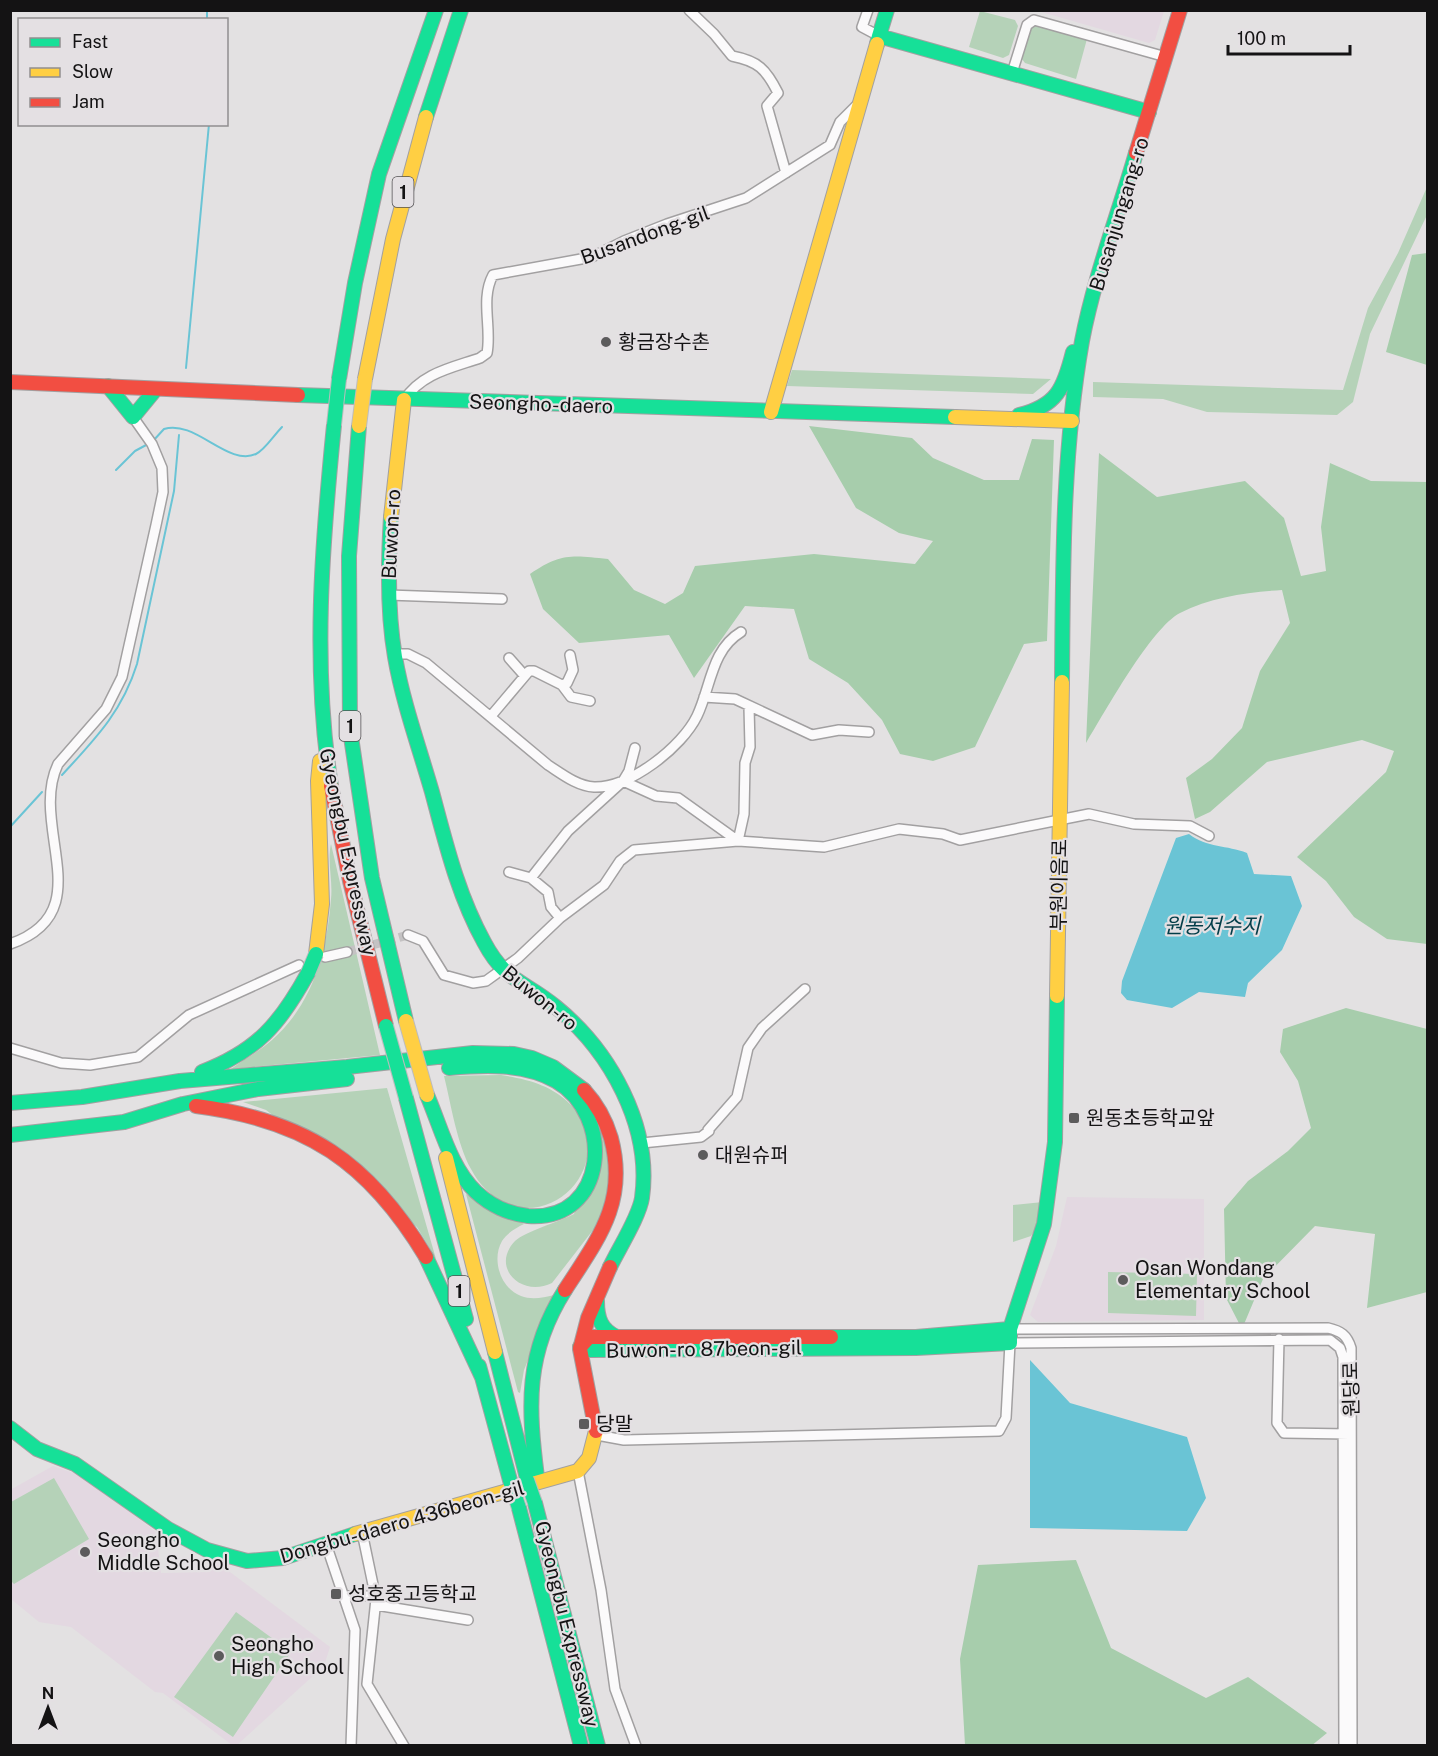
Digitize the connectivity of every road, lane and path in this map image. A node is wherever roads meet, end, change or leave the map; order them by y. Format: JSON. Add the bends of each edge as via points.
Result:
{"nodes":[{"id":1,"x":436,"y":10,"type":"edge"},
{"id":2,"x":461,"y":10,"type":"edge"},
{"id":3,"x":689,"y":10,"type":"edge"},
{"id":4,"x":868,"y":10,"type":"edge"},
{"id":5,"x":887,"y":10,"type":"edge"},
{"id":6,"x":1180,"y":10,"type":"edge"},
{"id":7,"x":879,"y":36,"type":"junction"},
{"id":8,"x":1166,"y":57,"type":"junction"},
{"id":9,"x":1012,"y":73,"type":"junction"},
{"id":10,"x":861,"y":100,"type":"junction"},
{"id":11,"x":1149,"y":112,"type":"junction"},
{"id":12,"x":786,"y":173,"type":"junction"},
{"id":13,"x":1092,"y":306,"type":"junction"},
{"id":14,"x":10,"y":382,"type":"edge"},
{"id":15,"x":108,"y":386,"type":"junction"},
{"id":16,"x":156,"y":389,"type":"junction"},
{"id":17,"x":404,"y":400,"type":"junction"},
{"id":18,"x":771,"y":412,"type":"junction"},
{"id":19,"x":133,"y":417,"type":"junction"},
{"id":20,"x":997,"y":419,"type":"junction"},
{"id":21,"x":1072,"y":421,"type":"junction"},
{"id":22,"x":388,"y":595,"type":"junction"},
{"id":23,"x":501,"y":599,"type":"dead end"},
{"id":24,"x":741,"y":632,"type":"dead end"},
{"id":25,"x":395,"y":654,"type":"junction"},
{"id":26,"x":570,"y":655,"type":"dead end"},
{"id":27,"x":509,"y":658,"type":"dead end"},
{"id":28,"x":524,"y":675,"type":"junction"},
{"id":29,"x":562,"y":685,"type":"junction"},
{"id":30,"x":704,"y":697,"type":"junction"},
{"id":31,"x":590,"y":701,"type":"dead end"},
{"id":32,"x":749,"y":707,"type":"junction"},
{"id":33,"x":491,"y":716,"type":"junction"},
{"id":34,"x":324,"y":732,"type":"junction"},
{"id":35,"x":869,"y":732,"type":"dead end"},
{"id":36,"x":635,"y":748,"type":"dead end"},
{"id":37,"x":623,"y":781,"type":"junction"},
{"id":38,"x":1060,"y":819,"type":"junction"},
{"id":39,"x":1209,"y":836,"type":"dead end"},
{"id":40,"x":738,"y":841,"type":"junction"},
{"id":41,"x":509,"y":872,"type":"dead end"},
{"id":42,"x":531,"y":878,"type":"junction"},
{"id":43,"x":560,"y":918,"type":"junction"},
{"id":44,"x":408,"y":935,"type":"dead end"},
{"id":45,"x":10,"y":944,"type":"edge"},
{"id":46,"x":347,"y":952,"type":"tunnel mouth"},
{"id":47,"x":320,"y":955,"type":"junction"},
{"id":48,"x":304,"y":969,"type":"junction"},
{"id":49,"x":502,"y":970,"type":"junction"},
{"id":50,"x":805,"y":989,"type":"dead end"},
{"id":51,"x":10,"y":1048,"type":"edge"},
{"id":52,"x":178,"y":1081,"type":"junction"},
{"id":53,"x":427,"y":1095,"type":"junction"},
{"id":54,"x":10,"y":1103,"type":"edge"},
{"id":55,"x":183,"y":1104,"type":"junction"},
{"id":56,"x":10,"y":1135,"type":"edge"},
{"id":57,"x":642,"y":1143,"type":"junction"},
{"id":58,"x":598,"y":1297,"type":"junction"},
{"id":59,"x":1010,"y":1336,"type":"junction"},
{"id":60,"x":617,"y":1337,"type":"junction"},
{"id":61,"x":1279,"y":1339,"type":"junction"},
{"id":62,"x":803,"y":1342,"type":"junction"},
{"id":63,"x":580,"y":1347,"type":"junction"},
{"id":64,"x":482,"y":1377,"type":"junction"},
{"id":65,"x":10,"y":1428,"type":"edge"},
{"id":66,"x":1348,"y":1434,"type":"junction"},
{"id":67,"x":597,"y":1435,"type":"junction"},
{"id":68,"x":578,"y":1471,"type":"junction"},
{"id":69,"x":532,"y":1478,"type":"junction"},
{"id":70,"x":362,"y":1532,"type":"junction"},
{"id":71,"x":326,"y":1544,"type":"junction"},
{"id":72,"x":345,"y":1596,"type":"junction"},
{"id":73,"x":376,"y":1601,"type":"junction"},
{"id":74,"x":468,"y":1620,"type":"dead end"},
{"id":75,"x":351,"y":1684,"type":"junction"},
{"id":76,"x":367,"y":1684,"type":"junction"},
{"id":77,"x":1348,"y":1718,"type":"junction"},
{"id":78,"x":351,"y":1746,"type":"edge"},
{"id":79,"x":404,"y":1746,"type":"edge"},
{"id":80,"x":581,"y":1746,"type":"edge"},
{"id":81,"x":598,"y":1746,"type":"edge"},
{"id":82,"x":636,"y":1746,"type":"edge"},
{"id":83,"x":1344,"y":1746,"type":"edge"},
{"id":84,"x":1352,"y":1746,"type":"edge"}],
"edges":[{"from":1,"to":34,"type":"main road","name":"Gyeongbu Expressway","number":"1","bridge":true,"via":[[380,174],[355,283],[339,379],[321,560]]},
{"from":2,"to":53,"type":"main road","name":"Gyeongbu Expressway","number":"1","bridge":true,"via":[[406,179],[380,292],[359,426],[349,556],[350,730],[372,878]]},
{"from":3,"to":12,"type":"street","via":[[732,56],[751,60],[769,74],[778,93],[767,106]]},
{"from":4,"to":7,"type":"street","via":[[862,27]]},
{"from":5,"to":7,"type":"main road"},
{"from":6,"to":8,"type":"main road","name":"Busanjungang-ro"},
{"from":7,"to":9,"type":"main road"},
{"from":7,"to":10,"type":"main road"},
{"from":8,"to":9,"type":"street","via":[[1034,21],[1027,25]]},
{"from":8,"to":11,"type":"main road","name":"Busanjungang-ro"},
{"from":9,"to":11,"type":"main road"},
{"from":10,"to":12,"type":"street","name":"Busandong-gil","via":[[840,122],[830,145]]},
{"from":10,"to":18,"type":"main road"},
{"from":11,"to":13,"type":"main road","name":"Busanjungang-ro"},
{"from":12,"to":17,"type":"street","name":"Busandong-gil","via":[[746,198],[667,224],[592,257],[493,276],[486,310],[490,321],[487,353],[431,374]]},
{"from":13,"to":20,"type":"main road","via":[[1078,333],[1064,388],[1053,401],[1030,413]]},
{"from":13,"to":21,"type":"main road","name":"Busanjungang-ro","via":[[1083,339]]},
{"from":14,"to":15,"type":"main road","name":"Seongho-daero"},
{"from":15,"to":16,"type":"main road","name":"Seongho-daero"},
{"from":15,"to":19,"type":"main road"},
{"from":16,"to":17,"type":"main road","name":"Seongho-daero"},
{"from":16,"to":19,"type":"main road"},
{"from":17,"to":18,"type":"main road","name":"Seongho-daero"},
{"from":17,"to":22,"type":"main road","name":"Buwon-ro","via":[[389,523]]},
{"from":18,"to":20,"type":"main road","name":"Seongho-daero"},
{"from":19,"to":45,"type":"street","via":[[152,444],[162,468],[163,492],[122,677],[106,709],[54,774],[50,798],[58,879],[54,910],[38,932]]},
{"from":20,"to":21,"type":"main road","name":"Seongho-daero"},
{"from":21,"to":38,"type":"main road","name":"부원이음로","via":[[1064,508]]},
{"from":22,"to":23,"type":"street"},
{"from":22,"to":25,"type":"main road","name":"Buwon-ro"},
{"from":24,"to":30,"type":"street","via":[[724,647],[715,662]]},
{"from":25,"to":33,"type":"street","via":[[408,654],[426,663]]},
{"from":25,"to":49,"type":"main road","name":"Buwon-ro","via":[[454,874],[469,914]]},
{"from":26,"to":29,"type":"street","via":[[573,670]]},
{"from":27,"to":28,"type":"street"},
{"from":28,"to":29,"type":"street","via":[[534,671]]},
{"from":28,"to":33,"type":"street"},
{"from":29,"to":31,"type":"street","via":[[571,697]]},
{"from":30,"to":32,"type":"street","via":[[735,699]]},
{"from":30,"to":37,"type":"street","via":[[688,730],[666,754]]},
{"from":32,"to":35,"type":"street","via":[[812,735],[838,730]]},
{"from":32,"to":40,"type":"street","via":[[750,747]]},
{"from":33,"to":37,"type":"street","via":[[567,778],[594,787]]},
{"from":34,"to":47,"type":"main road","via":[[318,780]]},
{"from":34,"to":64,"type":"main road","name":"Gyeongbu Expressway","number":"1","bridge":true,"via":[[342,840],[386,1026]]},
{"from":36,"to":37,"type":"street"},
{"from":37,"to":40,"type":"street","via":[[656,796],[678,798]]},
{"from":37,"to":42,"type":"street","via":[[568,831]]},
{"from":38,"to":39,"type":"street","via":[[1089,814],[1134,824],[1174,823]]},
{"from":38,"to":40,"type":"street","via":[[960,840],[944,834],[899,829],[824,847]]},
{"from":38,"to":59,"type":"main road","name":"부원이음로","via":[[1052,1177],[1044,1224]]},
{"from":40,"to":43,"type":"street","via":[[634,850],[620,861],[604,885]]},
{"from":41,"to":42,"type":"street"},
{"from":42,"to":43,"type":"street","via":[[548,892],[551,907]]},
{"from":43,"to":49,"type":"street"},
{"from":44,"to":49,"type":"street","via":[[423,940],[440,970],[450,977],[473,983],[486,981]]},
{"from":46,"to":47,"type":"street"},
{"from":47,"to":48,"type":"main road","bridge":true},
{"from":48,"to":51,"type":"street","via":[[189,1015],[138,1057],[70,1064]]},
{"from":48,"to":52,"type":"main road","via":[[288,1012],[262,1041],[224,1064]]},
{"from":49,"to":57,"type":"main road","name":"Buwon-ro","via":[[557,1007],[597,1049],[622,1092]]},
{"from":50,"to":57,"type":"street","via":[[762,1028],[748,1048],[737,1097],[709,1130],[701,1137]]},
{"from":52,"to":54,"type":"main road","via":[[107,1094]]},
{"from":52,"to":69,"type":"main road","via":[[481,1053],[541,1062],[574,1079],[591,1096],[615,1143],[614,1198],[604,1227],[556,1303],[534,1350],[528,1410]]},
{"from":53,"to":55,"type":"main road","via":[[462,1173],[475,1191],[499,1211],[526,1218],[542,1217],[571,1205],[590,1182],[596,1153],[591,1123],[576,1098],[556,1080],[531,1071],[504,1066],[460,1067],[258,1089]]},
{"from":53,"to":69,"type":"main road","number":"1","via":[[455,1185]]},
{"from":55,"to":56,"type":"main road","via":[[124,1122]]},
{"from":55,"to":64,"type":"main road","via":[[263,1118],[306,1136],[371,1180],[417,1239]]},
{"from":57,"to":58,"type":"main road","name":"Buwon-ro","via":[[642,1200]]},
{"from":58,"to":60,"type":"main road","via":[[601,1325],[607,1334]]},
{"from":58,"to":63,"type":"main road","name":"Buwon-ro"},
{"from":59,"to":61,"type":"street","name":"원당로"},
{"from":59,"to":62,"type":"main road","name":"Buwon-ro 87beon-gil"},
{"from":59,"to":66,"type":"street","name":"원당로","via":[[1337,1330],[1348,1339],[1351,1348]]},
{"from":59,"to":67,"type":"street","via":[[1006,1418],[999,1431],[624,1440]]},
{"from":60,"to":62,"type":"main road","name":"Buwon-ro 87beon-gil"},
{"from":60,"to":63,"type":"main road","name":"Buwon-ro 87beon-gil","via":[[589,1337]]},
{"from":61,"to":66,"type":"street","name":"원당로","via":[[1330,1340],[1340,1348]]},
{"from":61,"to":66,"type":"street","via":[[1279,1429],[1284,1433]]},
{"from":62,"to":63,"type":"main road","name":"Buwon-ro 87beon-gil","via":[[590,1350]]},
{"from":63,"to":67,"type":"main road","name":"Buwon-ro"},
{"from":64,"to":80,"type":"main road","name":"Gyeongbu Expressway","number":"1","bridge":true},
{"from":65,"to":71,"type":"main road","name":"Dongbu-daero 436beon-gil","via":[[37,1449],[75,1464],[168,1529],[219,1554],[247,1561],[270,1560]]},
{"from":66,"to":77,"type":"street","name":"원당로"},
{"from":67,"to":68,"type":"main road","via":[[591,1456]]},
{"from":68,"to":70,"type":"main road","name":"Dongbu-daero 436beon-gil"},
{"from":68,"to":82,"type":"street","via":[[615,1689]]},
{"from":69,"to":81,"type":"main road","name":"Gyeongbu Expressway"},
{"from":70,"to":71,"type":"main road","name":"Dongbu-daero 436beon-gil"},
{"from":70,"to":73,"type":"street"},
{"from":71,"to":72,"type":"street"},
{"from":72,"to":73,"type":"street"},
{"from":72,"to":75,"type":"street","via":[[355,1630]]},
{"from":73,"to":74,"type":"street"},
{"from":73,"to":76,"type":"street"},
{"from":75,"to":76,"type":"street"},
{"from":75,"to":78,"type":"street"},
{"from":76,"to":79,"type":"street"},
{"from":77,"to":83,"type":"street","name":"원당로"},
{"from":77,"to":84,"type":"street","name":"원당로"}]}
